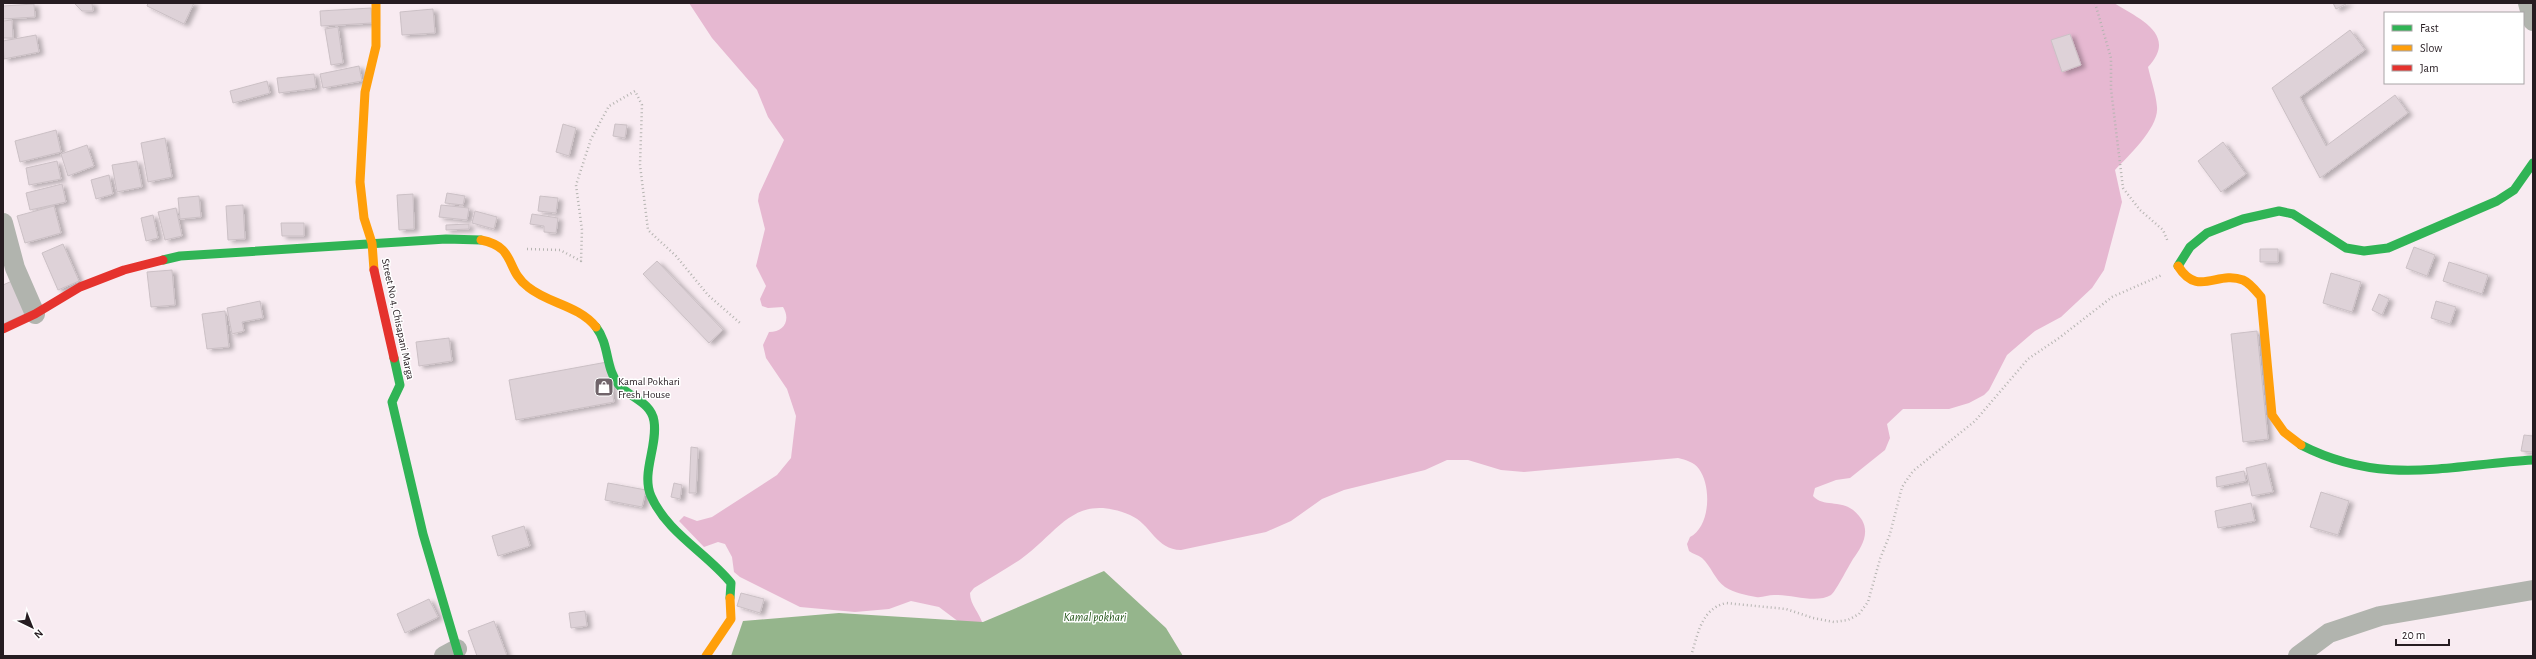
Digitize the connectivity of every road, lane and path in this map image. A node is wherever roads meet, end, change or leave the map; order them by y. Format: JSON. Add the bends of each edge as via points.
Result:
{"nodes":[{"id":1,"x":376,"y":3,"type":"edge"},
{"id":2,"x":2095,"y":3,"type":"edge"},
{"id":3,"x":2528,"y":3,"type":"edge"},
{"id":4,"x":2533,"y":21,"type":"edge"},
{"id":5,"x":2533,"y":163,"type":"edge"},
{"id":6,"x":3,"y":223,"type":"edge"},
{"id":7,"x":372,"y":243,"type":"junction"},
{"id":8,"x":523,"y":249,"type":"dead end"},
{"id":9,"x":2178,"y":266,"type":"junction"},
{"id":10,"x":35,"y":314,"type":"junction"},
{"id":11,"x":740,"y":323,"type":"dead end"},
{"id":12,"x":3,"y":329,"type":"edge"},
{"id":13,"x":2533,"y":460,"type":"edge"},
{"id":14,"x":2533,"y":590,"type":"edge"},
{"id":15,"x":454,"y":654,"type":"edge"},
{"id":16,"x":706,"y":656,"type":"edge"},
{"id":17,"x":1691,"y":656,"type":"edge"},
{"id":18,"x":2298,"y":656,"type":"edge"}],
"edges":[{"from":1,"to":7,"type":"street","name":"Street No 4, Chisapani Marga","via":[[376,46],[365,92],[360,182],[364,218]]},
{"from":2,"to":9,"type":"path","via":[[2111,58],[2111,89],[2123,188],[2140,210],[2163,230]]},
{"from":3,"to":4,"type":"street"},
{"from":5,"to":9,"type":"street","via":[[2514,190],[2497,201],[2388,248],[2369,253],[2340,247],[2299,216],[2286,211],[2269,212],[2201,236],[2190,245]]},
{"from":6,"to":10,"type":"street","via":[[15,268]]},
{"from":7,"to":10,"type":"street","via":[[180,256],[124,270],[80,287]]},
{"from":7,"to":15,"type":"street","name":"Street No 4, Chisapani Marga","via":[[374,274],[400,385],[392,402]]},
{"from":7,"to":16,"type":"street","via":[[389,245],[458,238],[492,242],[508,253],[526,287],[590,319],[605,342],[615,380],[619,386],[640,399],[654,418],[655,449],[647,480],[651,497],[684,540],[731,583],[728,598],[732,611],[731,619]]},
{"from":8,"to":11,"type":"path","via":[[560,250],[581,261],[582,230],[576,185],[591,139],[609,106],[635,91],[642,105],[640,165],[648,230],[676,256],[708,295]]},
{"from":9,"to":13,"type":"street","via":[[2183,275],[2192,282],[2203,283],[2236,277],[2250,284],[2261,297],[2272,415],[2277,426],[2297,443],[2328,458],[2370,468],[2410,471],[2445,470],[2483,463]]},
{"from":9,"to":17,"type":"path","via":[[2112,297],[2028,359],[1976,421],[1914,471],[1902,487],[1868,602],[1859,614],[1848,620],[1834,622],[1786,609],[1726,603],[1708,612],[1704,618]]},
{"from":10,"to":12,"type":"street"},
{"from":14,"to":18,"type":"street","via":[[2380,616],[2329,634]]}]}
